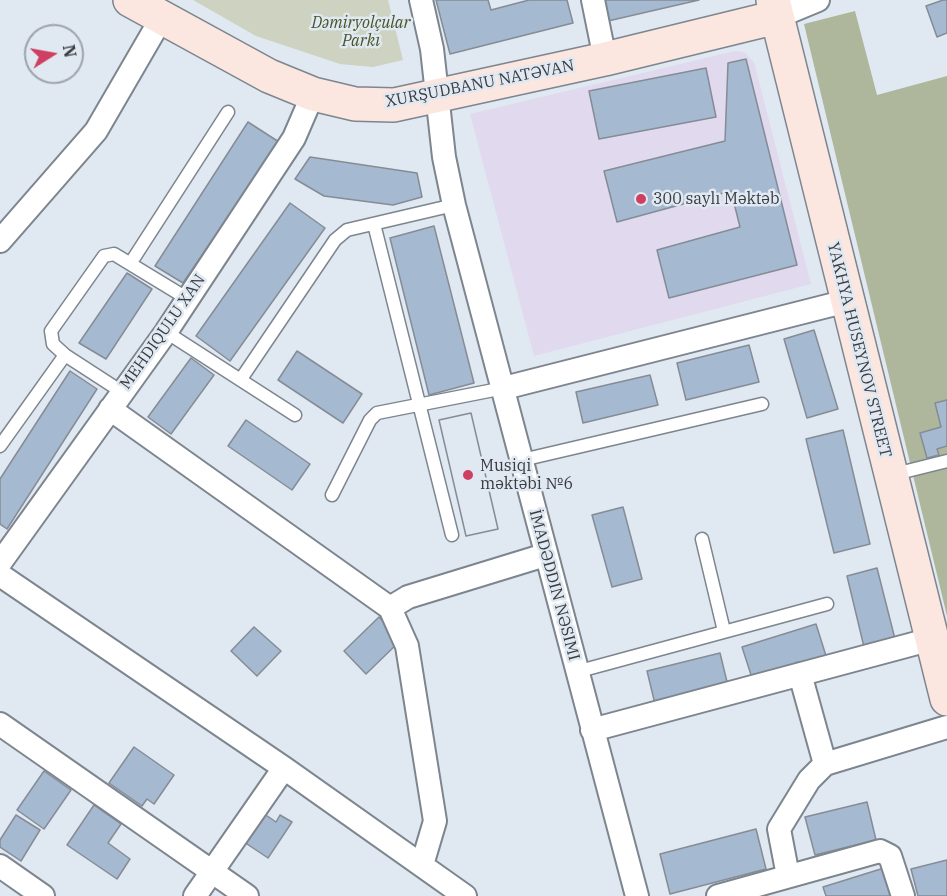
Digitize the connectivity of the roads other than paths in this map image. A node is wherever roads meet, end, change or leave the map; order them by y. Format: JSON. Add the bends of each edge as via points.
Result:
{"nodes":[{"id":1,"x":130,"y":0,"type":"edge"},
{"id":2,"x":421,"y":0,"type":"edge"},
{"id":3,"x":593,"y":0,"type":"edge"},
{"id":4,"x":818,"y":0,"type":"edge"},
{"id":5,"x":775,"y":8,"type":"edge"},
{"id":6,"x":161,"y":19,"type":"junction"},
{"id":7,"x":605,"y":59,"type":"junction"},
{"id":8,"x":313,"y":94,"type":"junction"},
{"id":9,"x":436,"y":97,"type":"junction"},
{"id":10,"x":228,"y":112,"type":"dead end"},
{"id":11,"x":454,"y":205,"type":"junction"},
{"id":12,"x":374,"y":224,"type":"junction"},
{"id":13,"x":0,"y":241,"type":"edge"},
{"id":14,"x":130,"y":264,"type":"junction"},
{"id":15,"x":188,"y":298,"type":"junction"},
{"id":16,"x":847,"y":301,"type":"junction"},
{"id":17,"x":166,"y":332,"type":"junction"},
{"id":18,"x":65,"y":356,"type":"junction"},
{"id":19,"x":241,"y":379,"type":"junction"},
{"id":20,"x":504,"y":388,"type":"junction"},
{"id":21,"x":116,"y":400,"type":"junction"},
{"id":22,"x":418,"y":403,"type":"junction"},
{"id":23,"x":762,"y":404,"type":"dead end"},
{"id":24,"x":295,"y":415,"type":"dead end"},
{"id":25,"x":0,"y":446,"type":"edge"},
{"id":26,"x":522,"y":460,"type":"junction"},
{"id":27,"x":947,"y":461,"type":"edge"},
{"id":28,"x":890,"y":475,"type":"junction"},
{"id":29,"x":332,"y":495,"type":"dead end"},
{"id":30,"x":452,"y":535,"type":"dead end"},
{"id":31,"x":702,"y":539,"type":"dead end"},
{"id":32,"x":545,"y":555,"type":"junction"},
{"id":33,"x":0,"y":563,"type":"edge"},
{"id":34,"x":0,"y":575,"type":"edge"},
{"id":35,"x":827,"y":604,"type":"dead end"},
{"id":36,"x":390,"y":608,"type":"junction"},
{"id":37,"x":724,"y":631,"type":"junction"},
{"id":38,"x":932,"y":639,"type":"junction"},
{"id":39,"x":576,"y":672,"type":"junction"},
{"id":40,"x":800,"y":674,"type":"junction"},
{"id":41,"x":947,"y":699,"type":"edge"},
{"id":42,"x":0,"y":724,"type":"edge"},
{"id":43,"x":947,"y":727,"type":"edge"},
{"id":44,"x":592,"y":730,"type":"junction"},
{"id":45,"x":825,"y":764,"type":"junction"},
{"id":46,"x":284,"y":768,"type":"junction"},
{"id":47,"x":0,"y":866,"type":"edge"},
{"id":48,"x":422,"y":866,"type":"junction"},
{"id":49,"x":212,"y":872,"type":"junction"},
{"id":50,"x":788,"y":876,"type":"junction"},
{"id":51,"x":760,"y":890,"type":"edge"},
{"id":52,"x":43,"y":896,"type":"edge"},
{"id":53,"x":195,"y":896,"type":"edge"},
{"id":54,"x":247,"y":896,"type":"edge"},
{"id":55,"x":465,"y":896,"type":"edge"},
{"id":56,"x":637,"y":896,"type":"edge"},
{"id":57,"x":718,"y":896,"type":"edge"},
{"id":58,"x":903,"y":896,"type":"edge"}],
"edges":[{"from":1,"to":6,"type":"main road","name":"XURŞUDBANU NATƏVAN"},
{"from":2,"to":9,"type":"street","name":"İMADƏDDIN NƏSIMI","via":[[432,49]]},
{"from":3,"to":7,"type":"street"},
{"from":4,"to":5,"type":"street"},
{"from":5,"to":7,"type":"main road","name":"XURŞUDBANU NATƏVAN"},
{"from":5,"to":16,"type":"main road","name":"YAKHYA HUSEYNOV STREET"},
{"from":6,"to":8,"type":"main road","name":"XURŞUDBANU NATƏVAN","via":[[269,76]]},
{"from":6,"to":13,"type":"street","via":[[96,131]]},
{"from":7,"to":9,"type":"main road","name":"XURŞUDBANU NATƏVAN"},
{"from":8,"to":9,"type":"main road","name":"XURŞUDBANU NATƏVAN","via":[[355,104],[394,105]]},
{"from":8,"to":15,"type":"street","name":"MEHDIQULU XAN","via":[[294,138]]},
{"from":9,"to":11,"type":"street","name":"İMADƏDDIN NƏSIMI"},
{"from":10,"to":14,"type":"lane"},
{"from":11,"to":12,"type":"lane"},
{"from":11,"to":20,"type":"street","name":"İMADƏDDIN NƏSIMI"},
{"from":12,"to":19,"type":"lane","via":[[347,230],[335,240]]},
{"from":12,"to":22,"type":"lane"},
{"from":14,"to":15,"type":"lane"},
{"from":14,"to":18,"type":"lane","via":[[114,254],[104,256],[51,331],[53,344]]},
{"from":15,"to":17,"type":"street","name":"MEHDIQULU XAN"},
{"from":16,"to":20,"type":"street"},
{"from":16,"to":28,"type":"main road","name":"YAKHYA HUSEYNOV STREET"},
{"from":17,"to":19,"type":"lane"},
{"from":17,"to":21,"type":"street","name":"MEHDIQULU XAN"},
{"from":18,"to":21,"type":"lane"},
{"from":18,"to":25,"type":"lane"},
{"from":19,"to":24,"type":"lane"},
{"from":20,"to":22,"type":"lane"},
{"from":20,"to":26,"type":"street","name":"İMADƏDDIN NƏSIMI"},
{"from":21,"to":33,"type":"street","name":"MEHDIQULU XAN"},
{"from":21,"to":36,"type":"street"},
{"from":22,"to":29,"type":"lane","via":[[377,414],[370,420]]},
{"from":22,"to":30,"type":"lane"},
{"from":23,"to":26,"type":"lane"},
{"from":26,"to":32,"type":"street","name":"İMADƏDDIN NƏSIMI"},
{"from":27,"to":28,"type":"lane"},
{"from":28,"to":38,"type":"main road","name":"YAKHYA HUSEYNOV STREET"},
{"from":31,"to":37,"type":"lane"},
{"from":32,"to":36,"type":"street","via":[[408,597]]},
{"from":32,"to":39,"type":"street","name":"İMADƏDDIN NƏSIMI"},
{"from":34,"to":46,"type":"street"},
{"from":35,"to":37,"type":"lane"},
{"from":36,"to":48,"type":"street","via":[[408,646],[435,821]]},
{"from":37,"to":39,"type":"lane"},
{"from":38,"to":40,"type":"street"},
{"from":38,"to":41,"type":"main road","name":"YAKHYA HUSEYNOV STREET"},
{"from":39,"to":44,"type":"street","name":"İMADƏDDIN NƏSIMI"},
{"from":40,"to":44,"type":"street"},
{"from":40,"to":45,"type":"street"},
{"from":42,"to":49,"type":"street"},
{"from":43,"to":45,"type":"street"},
{"from":44,"to":56,"type":"street","name":"İMADƏDDIN NƏSIMI"},
{"from":45,"to":50,"type":"street","via":[[808,780],[779,829]]},
{"from":46,"to":48,"type":"street"},
{"from":46,"to":49,"type":"street"},
{"from":47,"to":52,"type":"street"},
{"from":48,"to":55,"type":"street"},
{"from":49,"to":53,"type":"street"},
{"from":49,"to":54,"type":"street"},
{"from":50,"to":51,"type":"street"},
{"from":50,"to":58,"type":"street","via":[[880,851],[890,856]]},
{"from":51,"to":57,"type":"street"}]}
